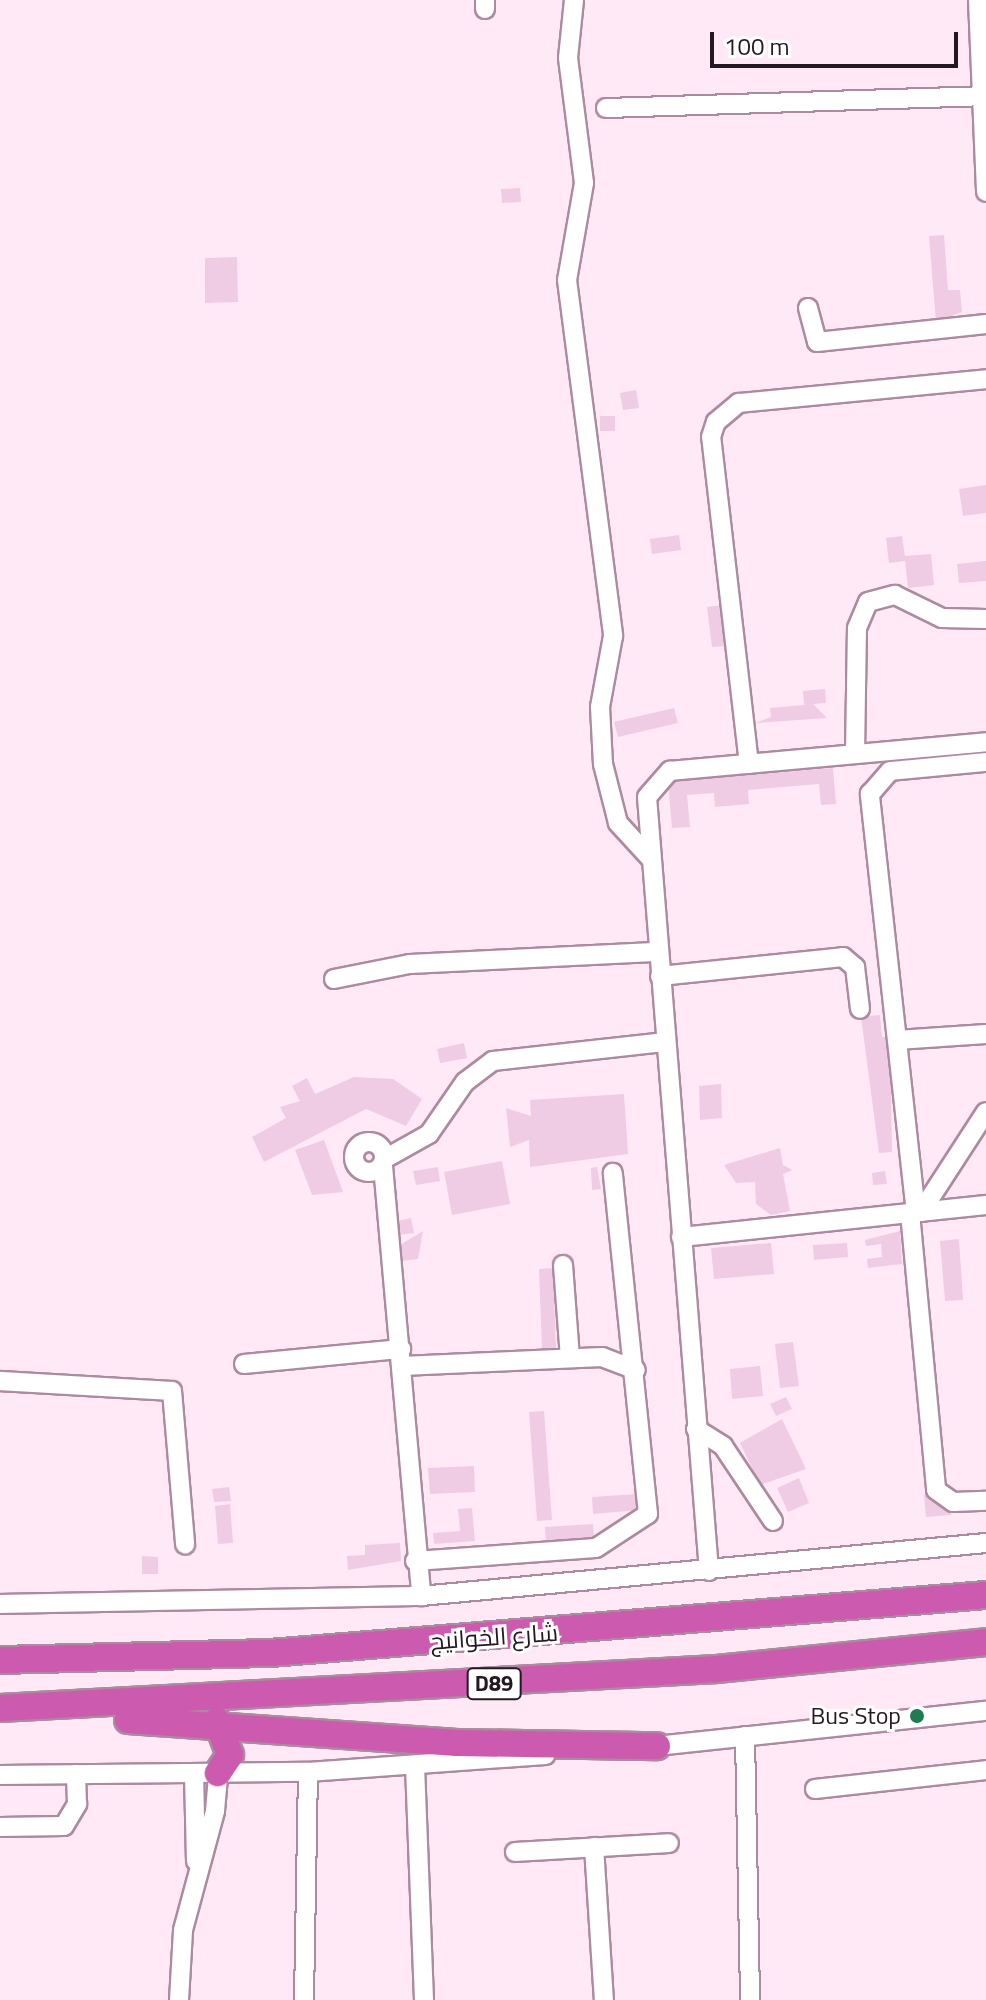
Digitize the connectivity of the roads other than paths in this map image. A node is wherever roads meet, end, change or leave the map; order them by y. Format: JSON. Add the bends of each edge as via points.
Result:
{"nodes":[{"id":1,"x":574,"y":0,"type":"edge"},
{"id":2,"x":978,"y":0,"type":"edge"},
{"id":3,"x":983,"y":96,"type":"edge"},
{"id":4,"x":606,"y":108,"type":"dead end"},
{"id":5,"x":986,"y":192,"type":"edge"},
{"id":6,"x":808,"y":308,"type":"dead end"},
{"id":7,"x":986,"y":324,"type":"edge"},
{"id":8,"x":986,"y":379,"type":"edge"},
{"id":9,"x":986,"y":619,"type":"edge"},
{"id":10,"x":986,"y":742,"type":"edge"},
{"id":11,"x":855,"y":754,"type":"junction"},
{"id":12,"x":986,"y":762,"type":"edge"},
{"id":13,"x":749,"y":764,"type":"junction"},
{"id":14,"x":651,"y":859,"type":"junction"},
{"id":15,"x":659,"y":952,"type":"junction"},
{"id":16,"x":660,"y":976,"type":"junction"},
{"id":17,"x":334,"y":979,"type":"dead end"},
{"id":18,"x":860,"y":1009,"type":"dead end"},
{"id":19,"x":986,"y":1034,"type":"edge"},
{"id":20,"x":897,"y":1040,"type":"junction"},
{"id":21,"x":666,"y":1042,"type":"junction"},
{"id":22,"x":985,"y":1115,"type":"edge"},
{"id":23,"x":613,"y":1173,"type":"dead end"},
{"id":24,"x":986,"y":1205,"type":"edge"},
{"id":25,"x":916,"y":1213,"type":"junction"},
{"id":26,"x":681,"y":1237,"type":"junction"},
{"id":27,"x":563,"y":1265,"type":"dead end"},
{"id":28,"x":401,"y":1358,"type":"junction"},
{"id":29,"x":570,"y":1358,"type":"junction"},
{"id":30,"x":244,"y":1364,"type":"dead end"},
{"id":31,"x":636,"y":1370,"type":"junction"},
{"id":32,"x":0,"y":1381,"type":"edge"},
{"id":33,"x":696,"y":1429,"type":"junction"},
{"id":34,"x":986,"y":1501,"type":"edge"},
{"id":35,"x":773,"y":1521,"type":"dead end"},
{"id":36,"x":986,"y":1543,"type":"edge"},
{"id":37,"x":185,"y":1544,"type":"dead end"},
{"id":38,"x":415,"y":1561,"type":"junction"},
{"id":39,"x":709,"y":1571,"type":"junction"},
{"id":40,"x":986,"y":1595,"type":"edge"},
{"id":41,"x":421,"y":1596,"type":"junction"},
{"id":42,"x":0,"y":1604,"type":"edge"},
{"id":43,"x":986,"y":1642,"type":"edge"},
{"id":44,"x":0,"y":1660,"type":"edge"},
{"id":45,"x":34,"y":1707,"type":"junction"},
{"id":46,"x":0,"y":1708,"type":"edge"},
{"id":47,"x":986,"y":1711,"type":"edge"},
{"id":48,"x":217,"y":1721,"type":"junction"},
{"id":49,"x":745,"y":1736,"type":"junction"},
{"id":50,"x":657,"y":1746,"type":"junction"},
{"id":51,"x":415,"y":1766,"type":"junction"},
{"id":52,"x":986,"y":1770,"type":"edge"},
{"id":53,"x":308,"y":1772,"type":"junction"},
{"id":54,"x":206,"y":1773,"type":"junction"},
{"id":55,"x":76,"y":1774,"type":"junction"},
{"id":56,"x":0,"y":1775,"type":"edge"},
{"id":57,"x":815,"y":1789,"type":"dead end"},
{"id":58,"x":0,"y":1827,"type":"edge"},
{"id":59,"x":669,"y":1843,"type":"dead end"},
{"id":60,"x":594,"y":1847,"type":"junction"},
{"id":61,"x":515,"y":1852,"type":"dead end"},
{"id":62,"x":179,"y":2000,"type":"edge"},
{"id":63,"x":304,"y":2000,"type":"edge"},
{"id":64,"x":424,"y":2000,"type":"edge"},
{"id":65,"x":604,"y":2000,"type":"edge"},
{"id":66,"x":750,"y":2000,"type":"edge"}],
"edges":[{"from":1,"to":14,"type":"street","via":[[568,58],[584,183],[567,280],[613,636],[600,707],[603,764],[618,823]]},
{"from":2,"to":3,"type":"street"},
{"from":3,"to":4,"type":"street"},
{"from":3,"to":5,"type":"street"},
{"from":6,"to":7,"type":"street","via":[[817,342]]},
{"from":8,"to":13,"type":"street","via":[[739,403],[716,422],[711,437]]},
{"from":9,"to":11,"type":"street","via":[[942,618],[895,595],[868,602],[857,628]]},
{"from":10,"to":11,"type":"street"},
{"from":11,"to":13,"type":"street"},
{"from":12,"to":20,"type":"street","via":[[890,771],[872,786]]},
{"from":13,"to":14,"type":"street","via":[[659,777],[647,797]]},
{"from":14,"to":15,"type":"street"},
{"from":15,"to":16,"type":"street"},
{"from":15,"to":17,"type":"street","via":[[410,964]]},
{"from":16,"to":18,"type":"street","via":[[843,957],[855,967]]},
{"from":16,"to":21,"type":"street"},
{"from":19,"to":20,"type":"street"},
{"from":20,"to":25,"type":"street"},
{"from":21,"to":26,"type":"street"},
{"from":21,"to":28,"type":"street","via":[[493,1061],[465,1082],[429,1134],[385,1162]]},
{"from":22,"to":25,"type":"street"},
{"from":23,"to":31,"type":"street"},
{"from":24,"to":25,"type":"street"},
{"from":25,"to":26,"type":"street"},
{"from":25,"to":34,"type":"street","via":[[936,1490],[953,1502]]},
{"from":26,"to":33,"type":"street"},
{"from":27,"to":29,"type":"street"},
{"from":28,"to":29,"type":"street"},
{"from":28,"to":30,"type":"street"},
{"from":28,"to":38,"type":"street"},
{"from":29,"to":31,"type":"street","via":[[614,1359]]},
{"from":31,"to":38,"type":"street","via":[[650,1508],[645,1519],[596,1548]]},
{"from":32,"to":37,"type":"street","via":[[172,1391]]},
{"from":33,"to":35,"type":"street","via":[[723,1446]]},
{"from":33,"to":39,"type":"street"},
{"from":36,"to":39,"type":"street"},
{"from":38,"to":41,"type":"street"},
{"from":39,"to":41,"type":"street"},
{"from":40,"to":44,"type":"highway","name":"شارع الخوانيج","via":[[270,1653]]},
{"from":41,"to":42,"type":"street"},
{"from":43,"to":45,"type":"highway","name":"شارع الخوانيج","number":"D89","via":[[717,1669]]},
{"from":45,"to":46,"type":"highway","name":"شارع الخوانيج","number":"D89"},
{"from":45,"to":48,"type":"highway","via":[[96,1718]]},
{"from":47,"to":49,"type":"street"},
{"from":48,"to":50,"type":"highway","via":[[457,1743]]},
{"from":48,"to":54,"type":"highway","via":[[230,1743]]},
{"from":49,"to":50,"type":"street"},
{"from":49,"to":66,"type":"street"},
{"from":50,"to":51,"type":"street"},
{"from":51,"to":53,"type":"street"},
{"from":51,"to":64,"type":"street"},
{"from":52,"to":57,"type":"street"},
{"from":53,"to":54,"type":"street"},
{"from":53,"to":63,"type":"street"},
{"from":54,"to":55,"type":"street"},
{"from":54,"to":62,"type":"street","via":[[213,1820],[197,1864]]},
{"from":55,"to":56,"type":"street"},
{"from":55,"to":58,"type":"street","via":[[77,1804],[64,1826]]},
{"from":59,"to":60,"type":"street"},
{"from":60,"to":61,"type":"street"},
{"from":60,"to":65,"type":"street"}]}
